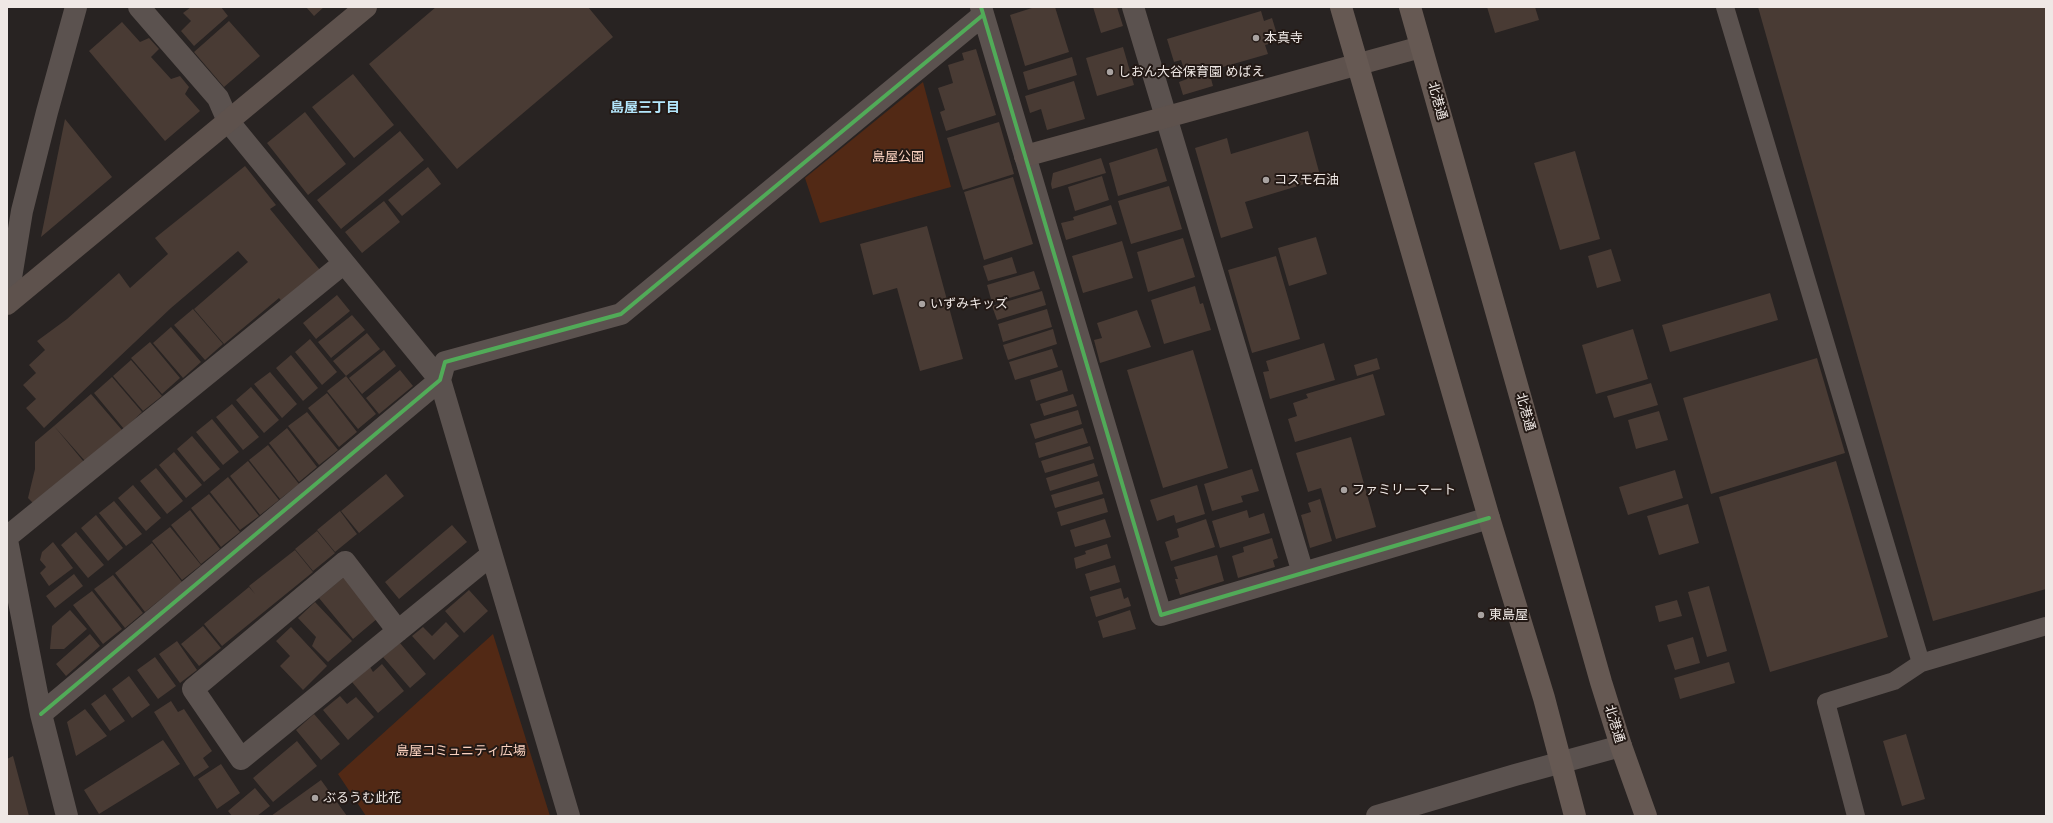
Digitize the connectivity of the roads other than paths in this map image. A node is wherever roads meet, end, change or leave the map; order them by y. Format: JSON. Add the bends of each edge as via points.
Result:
{"nodes":[{"id":1,"x":76,"y":7,"type":"edge"},
{"id":2,"x":139,"y":7,"type":"edge"},
{"id":3,"x":366,"y":7,"type":"edge"},
{"id":4,"x":1133,"y":7,"type":"edge"},
{"id":5,"x":1340,"y":7,"type":"edge"},
{"id":6,"x":1410,"y":7,"type":"edge"},
{"id":7,"x":1725,"y":7,"type":"edge"},
{"id":8,"x":982,"y":11,"type":"edge"},
{"id":9,"x":1421,"y":47,"type":"junction"},
{"id":10,"x":1357,"y":64,"type":"junction"},
{"id":11,"x":1165,"y":118,"type":"junction"},
{"id":12,"x":228,"y":121,"type":"junction"},
{"id":13,"x":1025,"y":156,"type":"junction"},
{"id":14,"x":344,"y":263,"type":"junction"},
{"id":15,"x":7,"y":303,"type":"edge"},
{"id":16,"x":440,"y":380,"type":"junction"},
{"id":17,"x":1488,"y":518,"type":"junction"},
{"id":18,"x":7,"y":537,"type":"edge"},
{"id":19,"x":7,"y":540,"type":"edge"},
{"id":20,"x":492,"y":555,"type":"junction"},
{"id":21,"x":1303,"y":573,"type":"junction"},
{"id":22,"x":2046,"y":626,"type":"edge"},
{"id":23,"x":398,"y":631,"type":"junction"},
{"id":24,"x":1921,"y":663,"type":"junction"},
{"id":25,"x":41,"y":714,"type":"junction"},
{"id":26,"x":1621,"y":746,"type":"junction"},
{"id":27,"x":1562,"y":762,"type":"junction"},
{"id":28,"x":67,"y":816,"type":"edge"},
{"id":29,"x":569,"y":816,"type":"edge"},
{"id":30,"x":1377,"y":816,"type":"edge"},
{"id":31,"x":1575,"y":816,"type":"edge"},
{"id":32,"x":1646,"y":816,"type":"edge"},
{"id":33,"x":1856,"y":816,"type":"edge"}],
"edges":[{"from":1,"to":15,"type":"street","via":[[22,211]]},
{"from":2,"to":12,"type":"street","via":[[218,98]]},
{"from":3,"to":12,"type":"street"},
{"from":4,"to":11,"type":"street"},
{"from":5,"to":10,"type":"main road"},
{"from":6,"to":9,"type":"main road","name":"北港通"},
{"from":7,"to":24,"type":"lane"},
{"from":8,"to":13,"type":"street"},
{"from":8,"to":16,"type":"street","via":[[621,314],[445,362]]},
{"from":9,"to":10,"type":"street"},
{"from":9,"to":26,"type":"main road","name":"北港通"},
{"from":10,"to":11,"type":"street"},
{"from":10,"to":17,"type":"main road"},
{"from":11,"to":13,"type":"street"},
{"from":11,"to":21,"type":"street"},
{"from":12,"to":14,"type":"street"},
{"from":12,"to":15,"type":"street"},
{"from":13,"to":21,"type":"street","via":[[1161,615]]},
{"from":14,"to":16,"type":"street"},
{"from":14,"to":18,"type":"street"},
{"from":16,"to":20,"type":"street"},
{"from":16,"to":25,"type":"street"},
{"from":17,"to":21,"type":"street"},
{"from":17,"to":27,"type":"main road"},
{"from":19,"to":25,"type":"street"},
{"from":20,"to":23,"type":"street"},
{"from":20,"to":29,"type":"street"},
{"from":22,"to":24,"type":"lane"},
{"from":23,"to":23,"type":"street","via":[[241,759],[193,689],[345,562]]},
{"from":24,"to":33,"type":"lane","via":[[1894,681],[1826,702]]},
{"from":25,"to":28,"type":"street"},
{"from":26,"to":27,"type":"street"},
{"from":26,"to":32,"type":"main road","name":"北港通"},
{"from":27,"to":30,"type":"street"},
{"from":27,"to":31,"type":"main road"}]}
